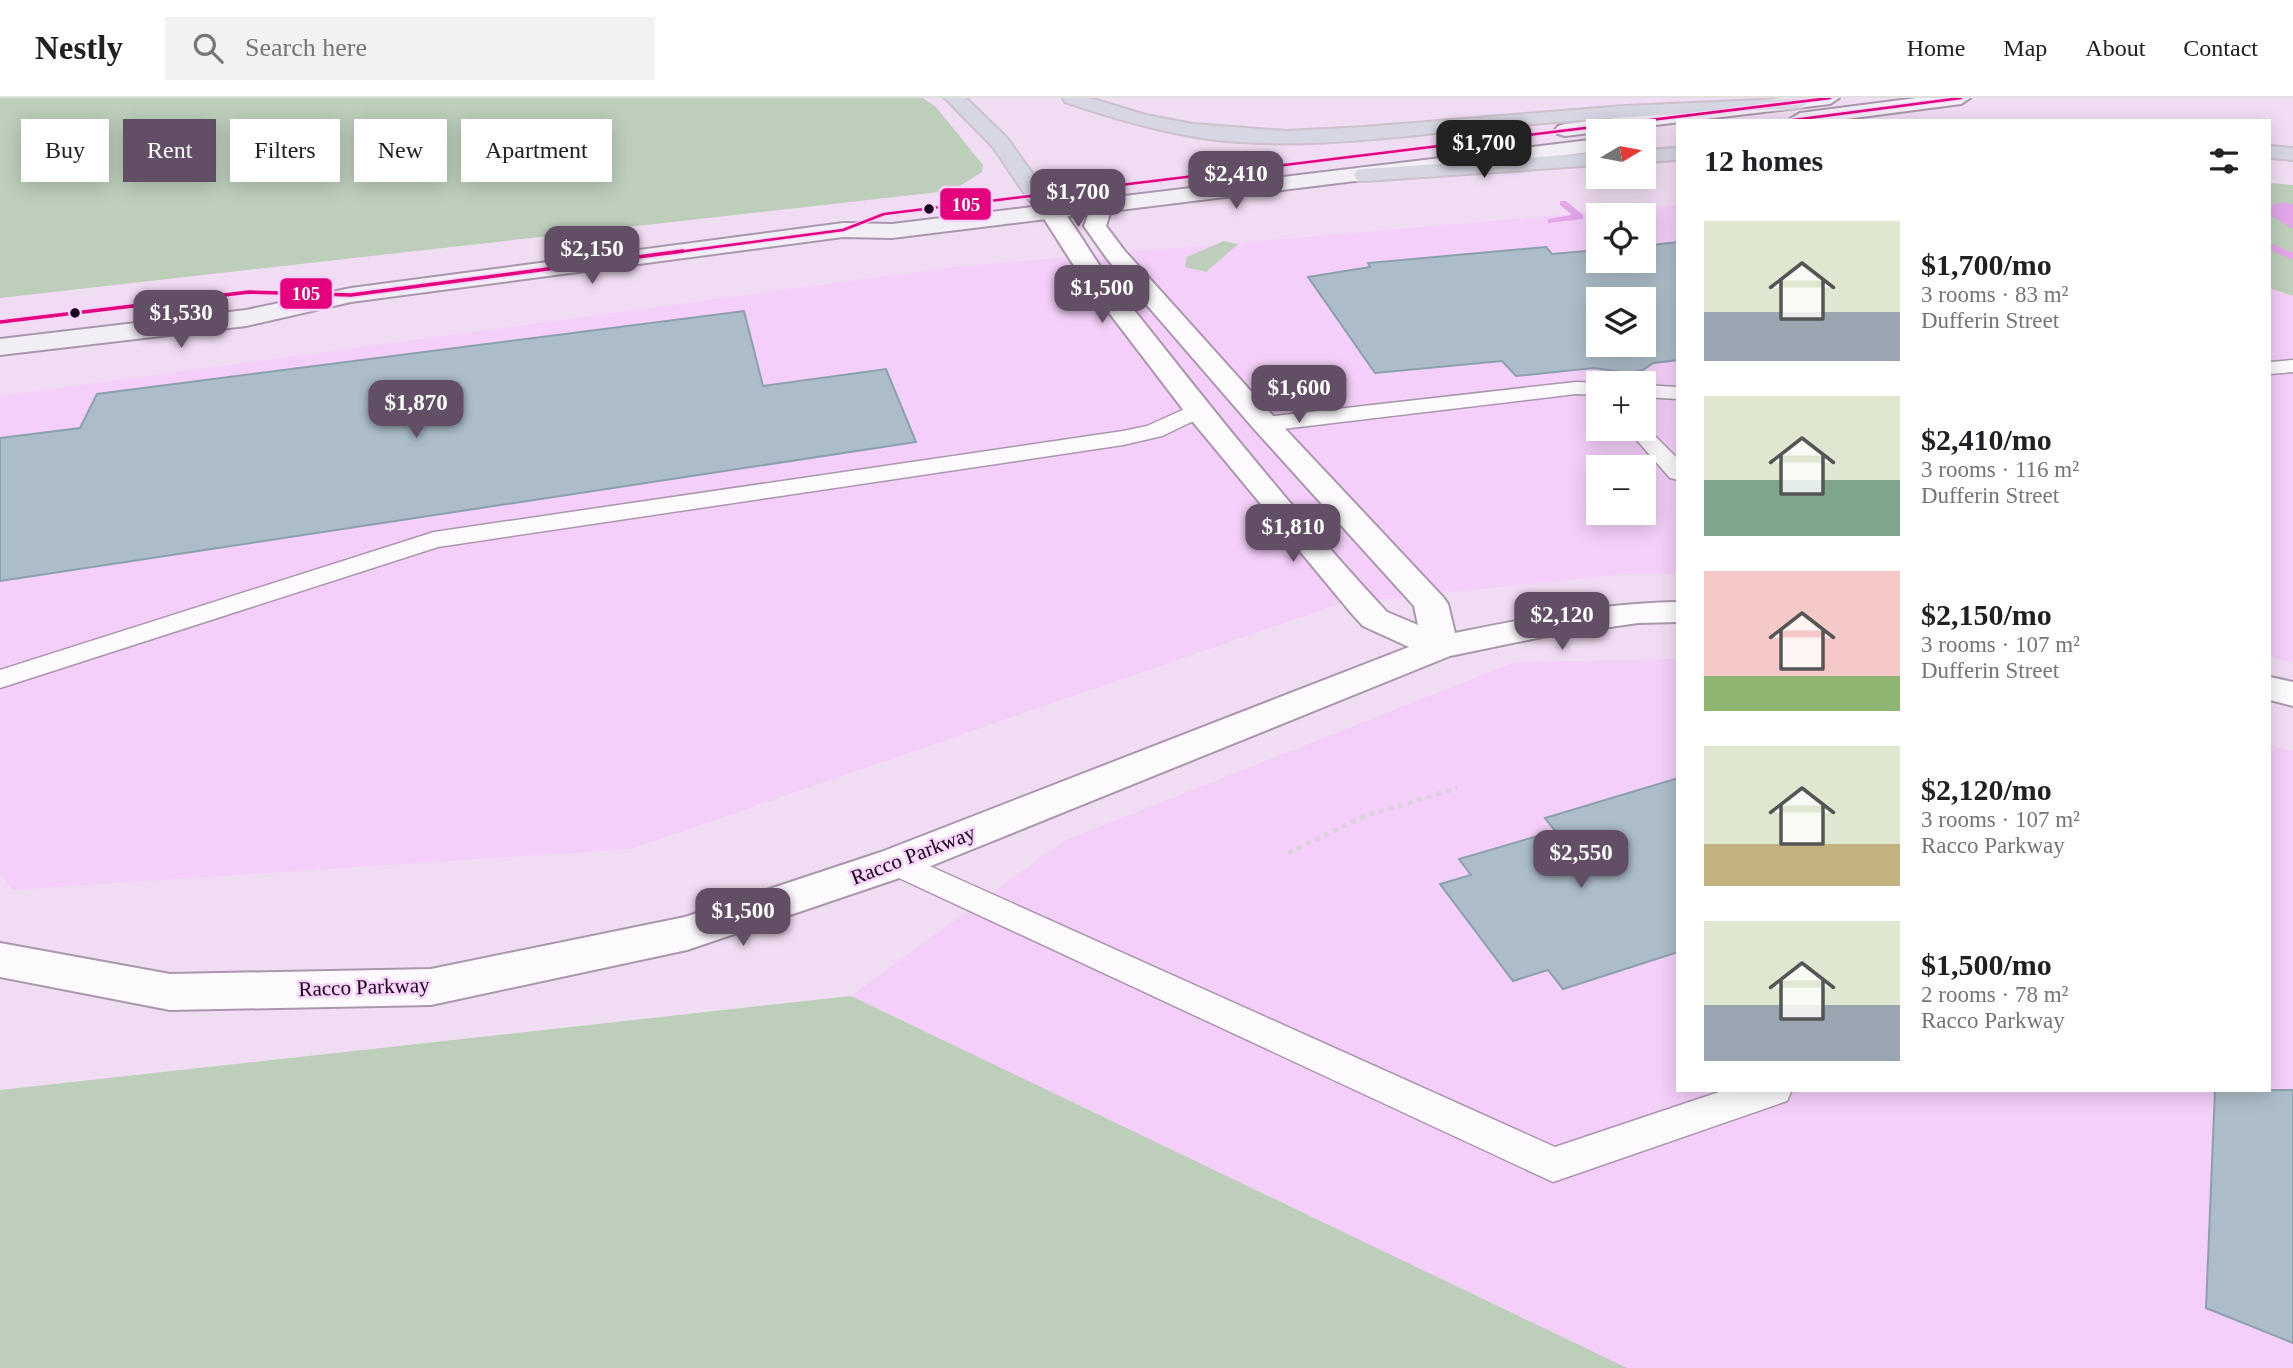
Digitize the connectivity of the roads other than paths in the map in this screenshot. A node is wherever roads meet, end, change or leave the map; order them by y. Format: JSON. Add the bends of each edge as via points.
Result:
{"nodes":[{"id":1,"x":954,"y":98,"type":"edge"},
{"id":2,"x":1072,"y":98,"type":"edge"},
{"id":3,"x":1830,"y":98,"type":"edge"},
{"id":4,"x":1961,"y":98,"type":"edge"},
{"id":5,"x":1800,"y":102,"type":"junction"},
{"id":6,"x":1799,"y":119,"type":"edge"},
{"id":7,"x":1676,"y":134,"type":"edge"},
{"id":8,"x":1656,"y":137,"type":"edge"},
{"id":9,"x":1586,"y":147,"type":"edge"},
{"id":10,"x":2271,"y":152,"type":"edge"},
{"id":11,"x":1676,"y":154,"type":"edge"},
{"id":12,"x":2293,"y":154,"type":"edge"},
{"id":13,"x":1656,"y":155,"type":"edge"},
{"id":14,"x":1586,"y":160,"type":"edge"},
{"id":15,"x":1365,"y":175,"type":"junction"},
{"id":16,"x":1043,"y":202,"type":"junction"},
{"id":17,"x":1102,"y":204,"type":"junction"},
{"id":18,"x":351,"y":295,"type":"junction"},
{"id":19,"x":0,"y":322,"type":"edge"},
{"id":20,"x":0,"y":347,"type":"edge"},
{"id":21,"x":2293,"y":366,"type":"edge"},
{"id":22,"x":2271,"y":368,"type":"edge"},
{"id":23,"x":1586,"y":388,"type":"edge"},
{"id":24,"x":1656,"y":392,"type":"edge"},
{"id":25,"x":1676,"y":393,"type":"edge"},
{"id":26,"x":1198,"y":410,"type":"junction"},
{"id":27,"x":1265,"y":424,"type":"junction"},
{"id":28,"x":1648,"y":441,"type":"edge"},
{"id":29,"x":1676,"y":471,"type":"edge"},
{"id":30,"x":1676,"y":612,"type":"edge"},
{"id":31,"x":1440,"y":647,"type":"junction"},
{"id":32,"x":0,"y":679,"type":"edge"},
{"id":33,"x":2271,"y":688,"type":"edge"},
{"id":34,"x":2293,"y":694,"type":"edge"},
{"id":35,"x":896,"y":863,"type":"junction"},
{"id":36,"x":0,"y":960,"type":"edge"},
{"id":37,"x":1767,"y":1092,"type":"edge"}],
"edges":[{"from":1,"to":16,"type":"highway","via":[[984,122]]},
{"from":2,"to":5,"type":"highway","via":[[1142,121],[1211,133],[1258,135]]},
{"from":3,"to":5,"type":"main road"},
{"from":4,"to":6,"type":"main road"},
{"from":5,"to":16,"type":"main road"},
{"from":7,"to":8,"type":"main road"},
{"from":9,"to":15,"type":"main road"},
{"from":10,"to":12,"type":"highway"},
{"from":11,"to":13,"type":"highway"},
{"from":14,"to":15,"type":"highway"},
{"from":15,"to":17,"type":"main road"},
{"from":16,"to":17,"type":"main road"},
{"from":16,"to":18,"type":"main road","via":[[892,231],[843,230]]},
{"from":16,"to":26,"type":"street","via":[[1087,267]]},
{"from":17,"to":27,"type":"street","via":[[1095,228]]},
{"from":18,"to":19,"type":"main road","via":[[249,292]]},
{"from":18,"to":20,"type":"main road","via":[[246,318]]},
{"from":21,"to":22,"type":"lane"},
{"from":23,"to":27,"type":"lane"},
{"from":24,"to":25,"type":"lane"},
{"from":26,"to":31,"type":"street","via":[[1375,619]]},
{"from":26,"to":32,"type":"lane","via":[[1154,431],[1123,438],[434,540]]},
{"from":27,"to":31,"type":"street","via":[[1431,604]]},
{"from":28,"to":29,"type":"lane"},
{"from":30,"to":31,"type":"street","name":"Racco Parkway","via":[[1547,625]]},
{"from":31,"to":35,"type":"street","name":"Racco Parkway"},
{"from":33,"to":34,"type":"street"},
{"from":35,"to":36,"type":"street","name":"Racco Parkway","via":[[687,933],[431,987],[170,992]]},
{"from":35,"to":37,"type":"lane","via":[[1553,1165]]}]}
